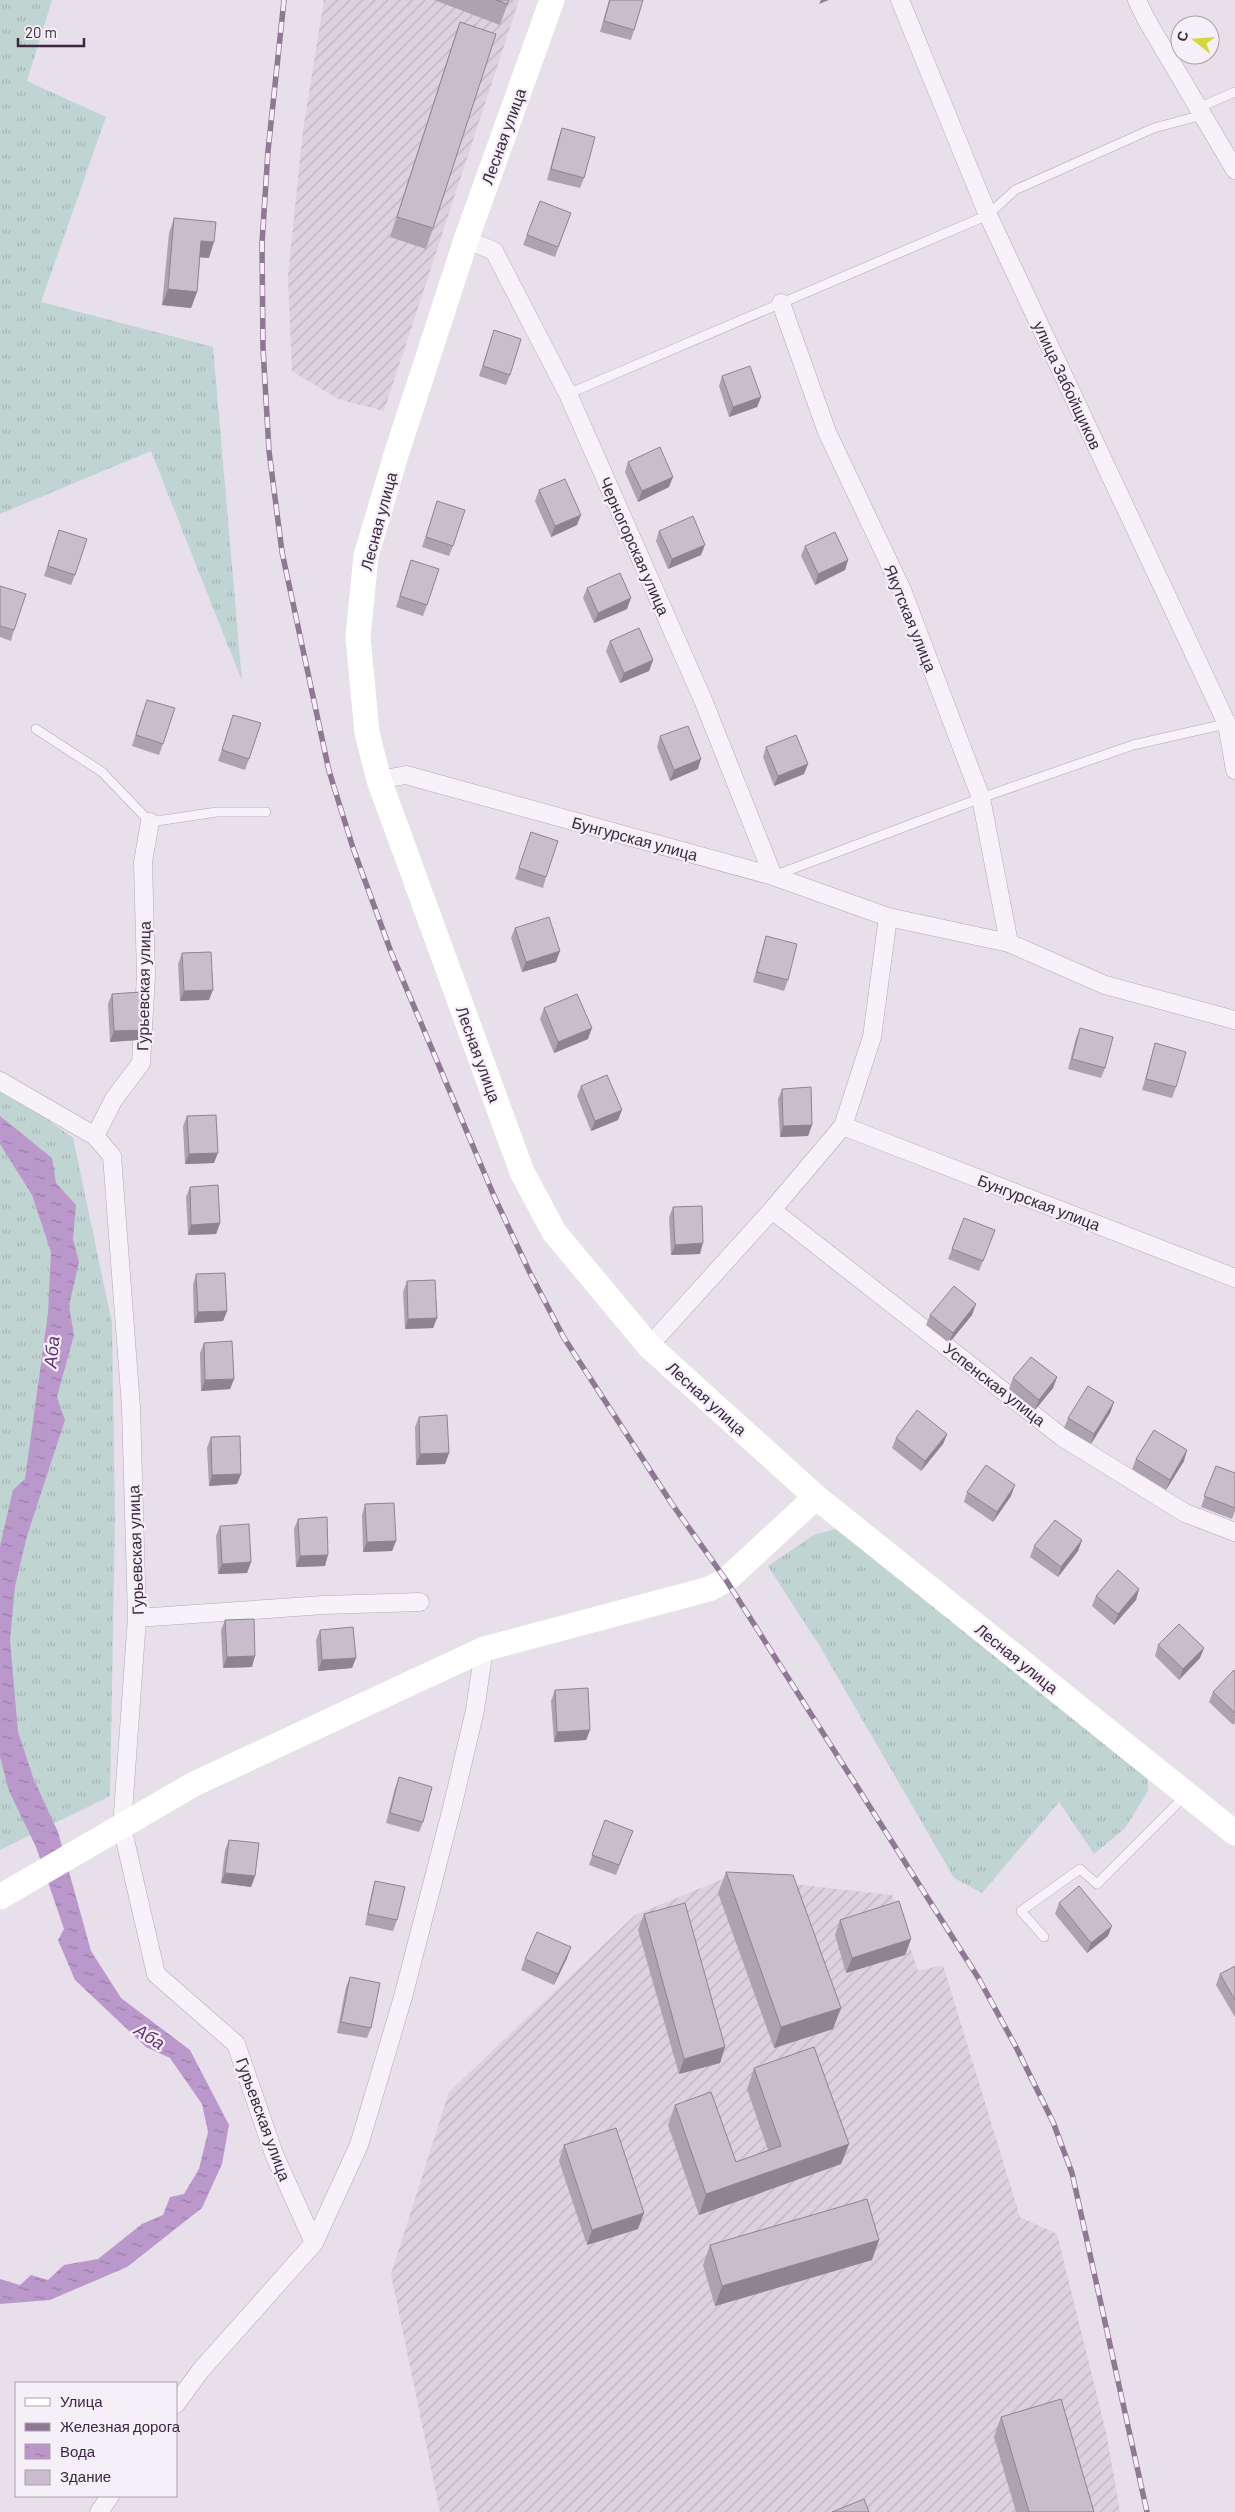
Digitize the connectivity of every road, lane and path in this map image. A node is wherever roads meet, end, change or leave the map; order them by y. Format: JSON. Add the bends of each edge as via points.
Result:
{"nodes":[{"id":1,"x":552,"y":0,"type":"edge"},
{"id":2,"x":900,"y":0,"type":"edge"},
{"id":3,"x":1137,"y":0,"type":"edge"},
{"id":4,"x":1235,"y":92,"type":"edge"},
{"id":5,"x":1198,"y":108,"type":"junction"},
{"id":6,"x":1235,"y":170,"type":"edge"},
{"id":7,"x":988,"y":215,"type":"junction"},
{"id":8,"x":466,"y":240,"type":"junction"},
{"id":9,"x":781,"y":303,"type":"junction"},
{"id":10,"x":568,"y":394,"type":"junction"},
{"id":11,"x":1231,"y":722,"type":"edge"},
{"id":12,"x":36,"y":729,"type":"dead end"},
{"id":13,"x":1235,"y":770,"type":"edge"},
{"id":14,"x":379,"y":780,"type":"junction"},
{"id":15,"x":981,"y":798,"type":"junction"},
{"id":16,"x":266,"y":812,"type":"dead end"},
{"id":17,"x":150,"y":822,"type":"junction"},
{"id":18,"x":773,"y":876,"type":"junction"},
{"id":19,"x":888,"y":917,"type":"junction"},
{"id":20,"x":1009,"y":943,"type":"junction"},
{"id":21,"x":1235,"y":1020,"type":"edge"},
{"id":22,"x":0,"y":1082,"type":"edge"},
{"id":23,"x":843,"y":1126,"type":"junction"},
{"id":24,"x":95,"y":1136,"type":"junction"},
{"id":25,"x":772,"y":1210,"type":"junction"},
{"id":26,"x":1235,"y":1278,"type":"edge"},
{"id":27,"x":648,"y":1346,"type":"junction"},
{"id":28,"x":816,"y":1496,"type":"junction"},
{"id":29,"x":1235,"y":1532,"type":"edge"},
{"id":30,"x":420,"y":1602,"type":"dead end"},
{"id":31,"x":137,"y":1618,"type":"junction"},
{"id":32,"x":484,"y":1649,"type":"junction"},
{"id":33,"x":1187,"y":1794,"type":"junction"},
{"id":34,"x":112,"y":1832,"type":"junction"},
{"id":35,"x":1235,"y":1833,"type":"edge"},
{"id":36,"x":0,"y":1897,"type":"edge"},
{"id":37,"x":1044,"y":1937,"type":"dead end"},
{"id":38,"x":314,"y":2243,"type":"junction"},
{"id":39,"x":178,"y":2401,"type":"edge"},
{"id":40,"x":109,"y":2497,"type":"edge"},
{"id":41,"x":99,"y":2512,"type":"edge"}],
"edges":[{"from":1,"to":8,"type":"main road","name":"Лесная улица"},
{"from":2,"to":7,"type":"street","name":"улица Забойщиков"},
{"from":3,"to":5,"type":"street"},
{"from":4,"to":5,"type":"lane"},
{"from":5,"to":6,"type":"street"},
{"from":5,"to":7,"type":"lane","via":[[1195,117],[1154,128],[1015,190]]},
{"from":7,"to":9,"type":"lane"},
{"from":7,"to":11,"type":"street","name":"улица Забойщиков"},
{"from":8,"to":10,"type":"street","name":"Черногорская улица","via":[[494,251]]},
{"from":8,"to":14,"type":"main road","name":"Лесная улица","via":[[366,556],[358,637],[367,733]]},
{"from":9,"to":10,"type":"lane"},
{"from":9,"to":15,"type":"street","name":"Якутская улица","via":[[827,432],[902,590]]},
{"from":10,"to":18,"type":"street","name":"Черногорская улица","via":[[703,700]]},
{"from":11,"to":13,"type":"street","name":"улица Забойщиков"},
{"from":11,"to":15,"type":"lane","via":[[1133,745]]},
{"from":12,"to":17,"type":"lane","via":[[102,772]]},
{"from":14,"to":18,"type":"street","name":"Бунгурская улица","via":[[406,775]]},
{"from":14,"to":27,"type":"main road","name":"Лесная улица","via":[[522,1172],[554,1232]]},
{"from":15,"to":18,"type":"lane"},
{"from":15,"to":20,"type":"street","name":"Якутская улица"},
{"from":16,"to":17,"type":"lane","via":[[217,812]]},
{"from":17,"to":24,"type":"street","name":"Гурьевская улица","via":[[143,862],[146,976],[141,1063],[114,1099]]},
{"from":18,"to":19,"type":"street","name":"Бунгурская улица"},
{"from":19,"to":20,"type":"street","name":"Бунгурская улица"},
{"from":19,"to":23,"type":"street","via":[[872,1037]]},
{"from":20,"to":21,"type":"street","name":"Бунгурская улица","via":[[1105,985]]},
{"from":22,"to":24,"type":"street"},
{"from":23,"to":25,"type":"street"},
{"from":23,"to":26,"type":"street","name":"Бунгурская улица"},
{"from":24,"to":31,"type":"street","name":"Гурьевская улица","via":[[112,1156],[131,1408]]},
{"from":25,"to":27,"type":"street"},
{"from":25,"to":29,"type":"street","name":"Успенская улица","via":[[1062,1437],[1185,1513]]},
{"from":27,"to":28,"type":"main road","name":"Лесная улица"},
{"from":28,"to":32,"type":"main road","via":[[726,1580],[709,1589]]},
{"from":28,"to":33,"type":"main road","name":"Лесная улица"},
{"from":30,"to":31,"type":"street"},
{"from":31,"to":34,"type":"street","name":"Гурьевская улица"},
{"from":32,"to":34,"type":"main road","via":[[194,1784]]},
{"from":32,"to":38,"type":"street","via":[[475,1710],[403,1997],[359,2145]]},
{"from":33,"to":35,"type":"main road","name":"Лесная улица"},
{"from":33,"to":37,"type":"lane","via":[[1097,1884],[1080,1869],[1021,1911]]},
{"from":34,"to":36,"type":"main road"},
{"from":34,"to":38,"type":"street","name":"Гурьевская улица","via":[[156,1974],[236,2044],[274,2154]]},
{"from":38,"to":39,"type":"street","via":[[201,2370]]},
{"from":40,"to":41,"type":"street"}]}
